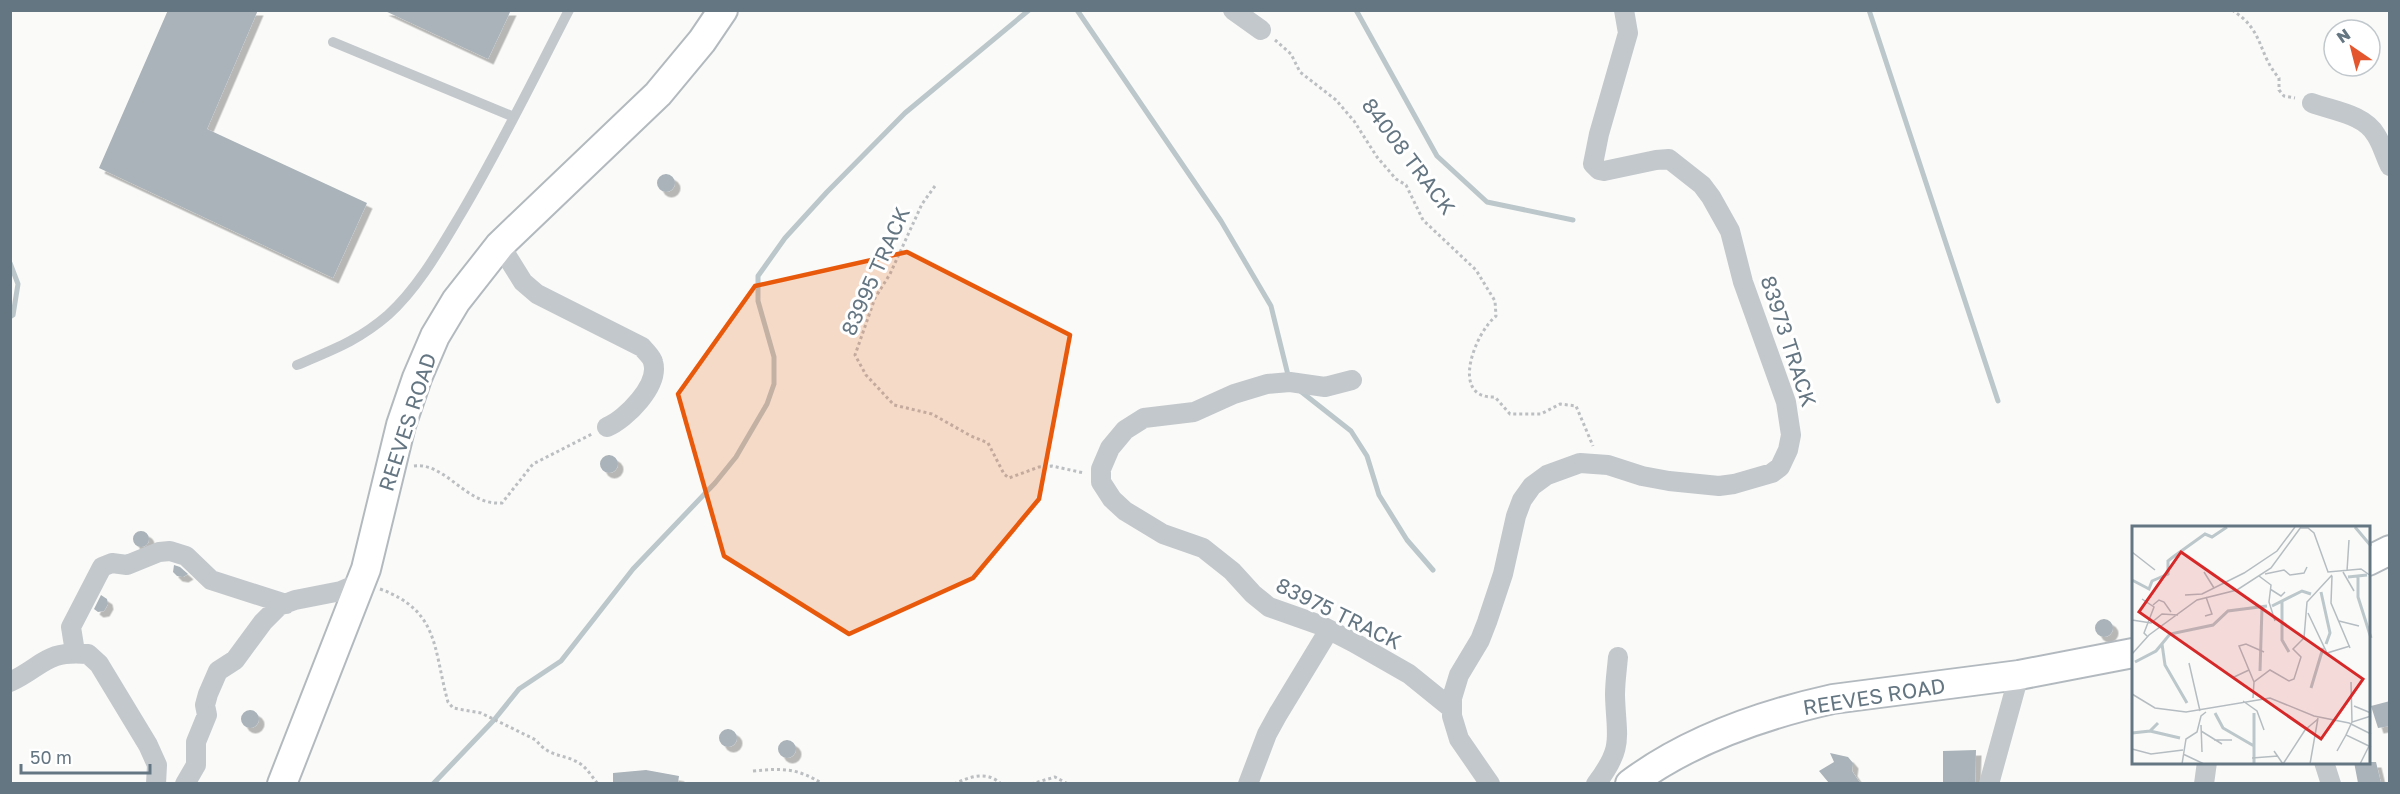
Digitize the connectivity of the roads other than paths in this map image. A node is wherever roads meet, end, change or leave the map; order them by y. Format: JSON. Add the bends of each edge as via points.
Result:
{"nodes":[{"id":1,"x":569,"y":10,"type":"edge"},
{"id":2,"x":723,"y":10,"type":"edge"},
{"id":3,"x":1233,"y":10,"type":"edge"},
{"id":4,"x":1624,"y":10,"type":"edge"},
{"id":5,"x":1262,"y":30,"type":"road end"},
{"id":6,"x":333,"y":42,"type":"dead end"},
{"id":7,"x":2312,"y":103,"type":"road end"},
{"id":8,"x":514,"y":117,"type":"junction"},
{"id":9,"x":2390,"y":166,"type":"edge"},
{"id":10,"x":500,"y":245,"type":"junction"},
{"id":11,"x":297,"y":365,"type":"dead end"},
{"id":12,"x":1352,"y":380,"type":"dead end"},
{"id":13,"x":607,"y":426,"type":"road end"},
{"id":14,"x":2390,"y":550,"type":"edge"},
{"id":15,"x":2370,"y":560,"type":"edge"},
{"id":16,"x":362,"y":582,"type":"junction"},
{"id":17,"x":286,"y":604,"type":"junction"},
{"id":18,"x":1329,"y":630,"type":"junction"},
{"id":19,"x":75,"y":652,"type":"junction"},
{"id":20,"x":2132,"y":653,"type":"edge"},
{"id":21,"x":1618,"y":657,"type":"dead end"},
{"id":22,"x":2019,"y":675,"type":"junction"},
{"id":23,"x":10,"y":682,"type":"edge"},
{"id":24,"x":1451,"y":708,"type":"junction"},
{"id":25,"x":2207,"y":764,"type":"edge"},
{"id":26,"x":2325,"y":764,"type":"edge"},
{"id":27,"x":156,"y":783,"type":"edge"},
{"id":28,"x":185,"y":783,"type":"edge"},
{"id":29,"x":282,"y":783,"type":"edge"},
{"id":30,"x":1248,"y":783,"type":"edge"},
{"id":31,"x":1490,"y":783,"type":"edge"},
{"id":32,"x":1596,"y":783,"type":"edge"},
{"id":33,"x":1630,"y":783,"type":"edge"},
{"id":34,"x":1989,"y":783,"type":"edge"},
{"id":35,"x":2205,"y":783,"type":"edge"},
{"id":36,"x":2331,"y":783,"type":"edge"}],
"edges":[{"from":1,"to":8,"type":"lane"},
{"from":2,"to":10,"type":"street","name":"REEVES ROAD","via":[[658,94]]},
{"from":3,"to":5,"type":"street"},
{"from":4,"to":24,"type":"street","name":"83973 TRACK","via":[[1628,33],[1593,164],[1604,171],[1669,159],[1707,192],[1730,231],[1743,282],[1786,402],[1791,435],[1784,462],[1776,470],[1762,478],[1734,484],[1719,486],[1642,476],[1597,462],[1580,462],[1547,475],[1532,486],[1516,516],[1487,622],[1459,675]]},
{"from":6,"to":8,"type":"lane"},
{"from":7,"to":9,"type":"street","via":[[2369,126]]},
{"from":8,"to":11,"type":"lane","via":[[440,249],[389,314],[352,342]]},
{"from":10,"to":13,"type":"street","via":[[523,282],[537,294],[642,347],[653,361],[649,388],[618,422]]},
{"from":10,"to":16,"type":"street","name":"REEVES ROAD","via":[[456,300],[417,378],[389,470]]},
{"from":12,"to":18,"type":"street","name":"83975 TRACK","via":[[1325,387],[1290,382],[1267,384],[1194,412],[1144,418],[1125,430],[1110,448],[1101,469],[1101,482],[1125,511],[1163,534],[1203,548],[1269,607]]},
{"from":14,"to":15,"type":"street"},
{"from":16,"to":17,"type":"street"},
{"from":16,"to":29,"type":"street","name":"REEVES ROAD"},
{"from":17,"to":19,"type":"street","via":[[211,580],[186,556],[159,552],[127,565],[112,563],[102,567],[71,627]]},
{"from":17,"to":28,"type":"street","via":[[269,615],[235,660],[218,671],[196,742],[196,765]]},
{"from":18,"to":24,"type":"street","name":"83975 TRACK","via":[[1409,674]]},
{"from":18,"to":30,"type":"street","via":[[1278,714]]},
{"from":19,"to":23,"type":"street","via":[[41,661],[29,673]]},
{"from":19,"to":27,"type":"street","via":[[88,654],[99,664],[124,703],[157,765]]},
{"from":20,"to":22,"type":"street","name":"REEVES ROAD"},
{"from":21,"to":32,"type":"street","via":[[1618,739],[1610,763]]},
{"from":22,"to":33,"type":"street","name":"REEVES ROAD","via":[[1833,699],[1778,712],[1690,747]]},
{"from":22,"to":34,"type":"street"},
{"from":24,"to":31,"type":"street","name":"83973 TRACK","via":[[1459,739]]},
{"from":25,"to":35,"type":"street"},
{"from":26,"to":36,"type":"street"}]}
